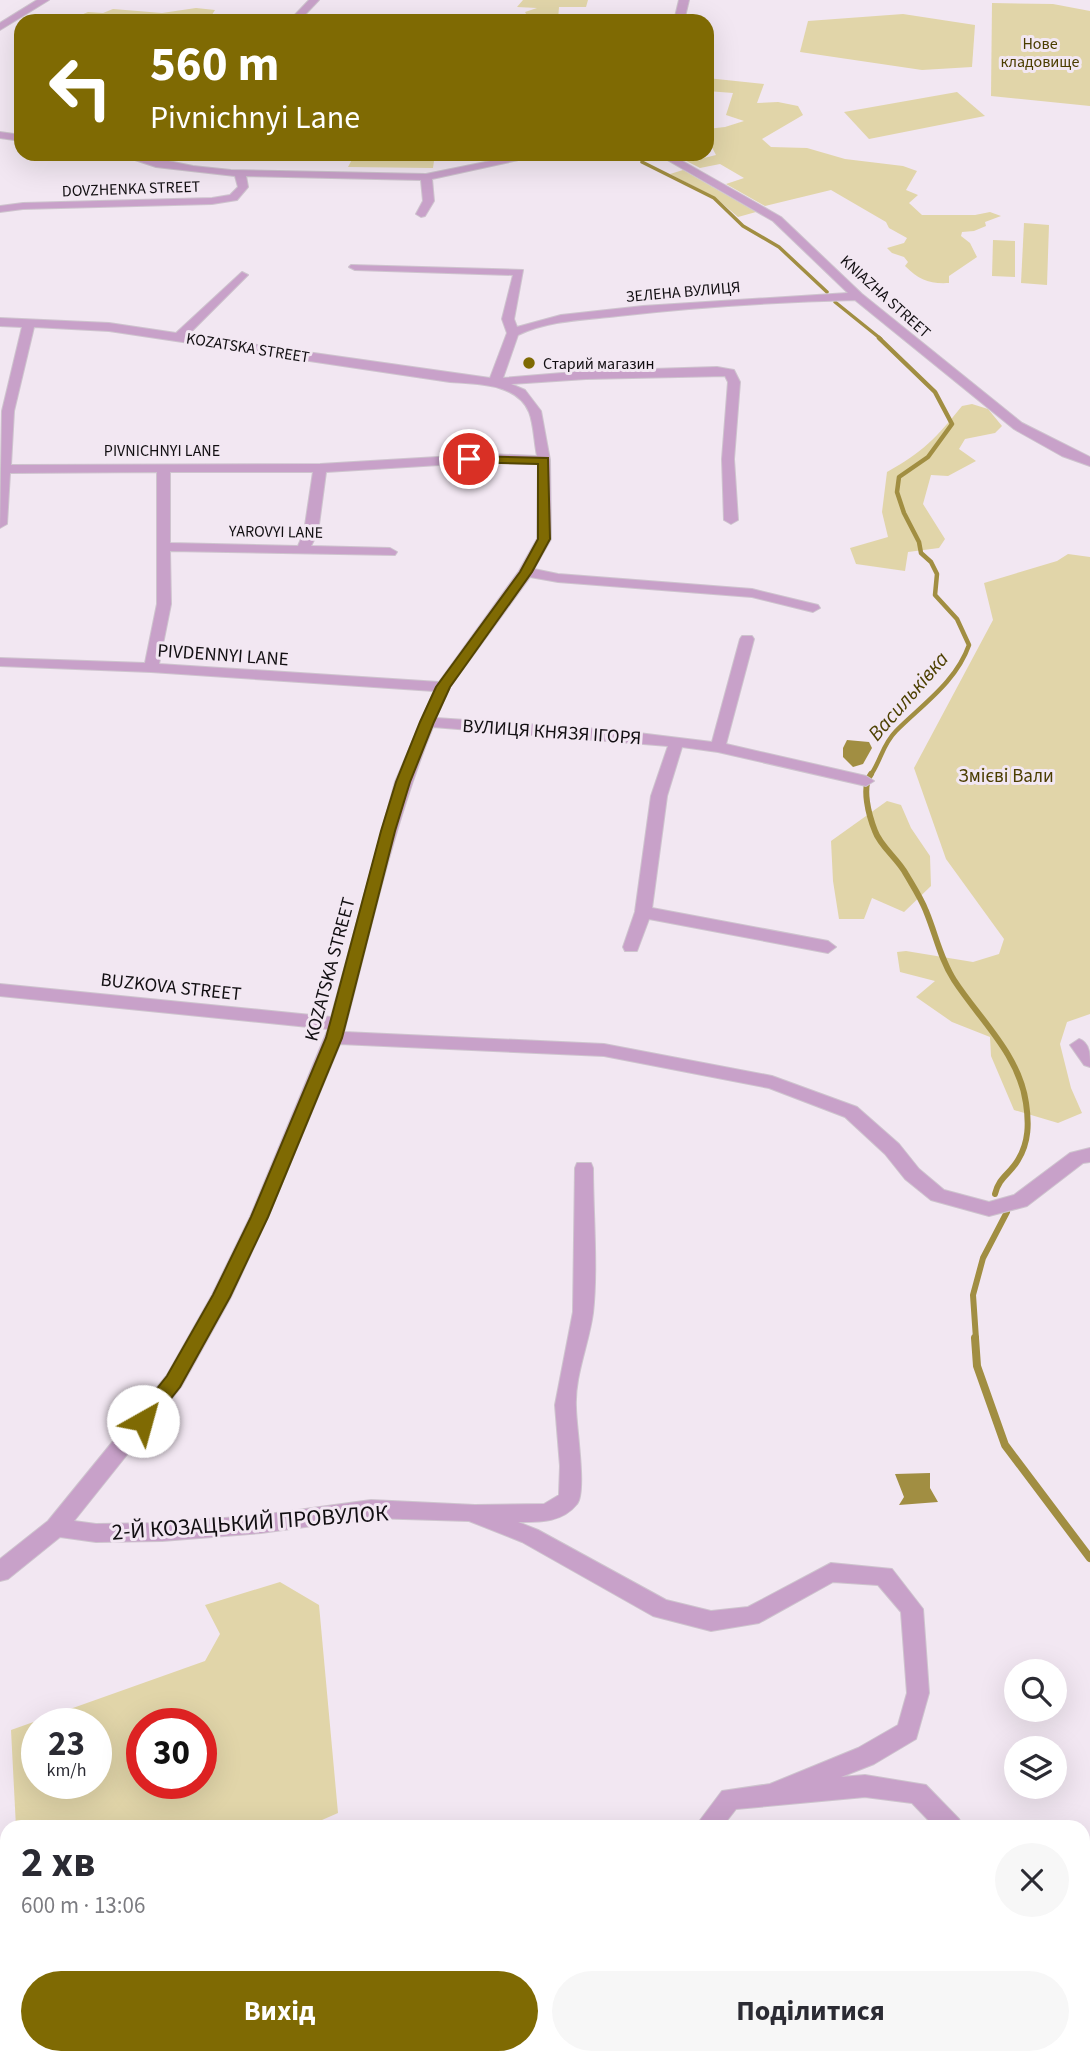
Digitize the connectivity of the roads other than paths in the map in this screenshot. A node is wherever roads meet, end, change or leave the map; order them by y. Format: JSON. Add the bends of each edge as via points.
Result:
{"nodes":[{"id":1,"x":44,"y":0,"type":"edge"},
{"id":2,"x":314,"y":0,"type":"edge"},
{"id":3,"x":21,"y":14,"type":"edge"},
{"id":4,"x":301,"y":14,"type":"edge"},
{"id":5,"x":145,"y":161,"type":"edge"},
{"id":6,"x":506,"y":161,"type":"edge"},
{"id":7,"x":674,"y":161,"type":"edge"},
{"id":8,"x":240,"y":172,"type":"junction"},
{"id":9,"x":426,"y":177,"type":"junction"},
{"id":10,"x":0,"y":209,"type":"edge"},
{"id":11,"x":421,"y":214,"type":"dead end"},
{"id":12,"x":355,"y":267,"type":"dead end"},
{"id":13,"x":242,"y":275,"type":"dead end"},
{"id":14,"x":859,"y":296,"type":"junction"},
{"id":15,"x":0,"y":322,"type":"edge"},
{"id":16,"x":29,"y":323,"type":"junction"},
{"id":17,"x":513,"y":333,"type":"junction"},
{"id":18,"x":180,"y":337,"type":"junction"},
{"id":19,"x":495,"y":382,"type":"junction"},
{"id":20,"x":6,"y":391,"type":"edge"},
{"id":21,"x":544,"y":460,"type":"junction"},
{"id":22,"x":1090,"y":462,"type":"edge"},
{"id":23,"x":163,"y":467,"type":"junction"},
{"id":24,"x":320,"y":468,"type":"junction"},
{"id":25,"x":4,"y":469,"type":"junction"},
{"id":26,"x":731,"y":520,"type":"dead end"},
{"id":27,"x":0,"y":524,"type":"edge"},
{"id":28,"x":162,"y":547,"type":"junction"},
{"id":29,"x":303,"y":549,"type":"junction"},
{"id":30,"x":390,"y":552,"type":"dead end"},
{"id":31,"x":526,"y":572,"type":"junction"},
{"id":32,"x":813,"y":608,"type":"dead end"},
{"id":33,"x":747,"y":639,"type":"dead end"},
{"id":34,"x":0,"y":662,"type":"edge"},
{"id":35,"x":151,"y":668,"type":"junction"},
{"id":36,"x":443,"y":687,"type":"junction"},
{"id":37,"x":427,"y":722,"type":"junction"},
{"id":38,"x":677,"y":741,"type":"junction"},
{"id":39,"x":718,"y":747,"type":"junction"},
{"id":40,"x":866,"y":781,"type":"dead end"},
{"id":41,"x":643,"y":912,"type":"junction"},
{"id":42,"x":631,"y":947,"type":"dead end"},
{"id":43,"x":828,"y":947,"type":"dead end"},
{"id":44,"x":0,"y":990,"type":"edge"},
{"id":45,"x":336,"y":1031,"type":"junction"},
{"id":46,"x":1079,"y":1045,"type":"dead end"},
{"id":47,"x":1090,"y":1061,"type":"edge"},
{"id":48,"x":1090,"y":1156,"type":"edge"},
{"id":49,"x":584,"y":1168,"type":"dead end"},
{"id":50,"x":470,"y":1512,"type":"junction"},
{"id":51,"x":55,"y":1527,"type":"junction"},
{"id":52,"x":0,"y":1572,"type":"edge"},
{"id":53,"x":768,"y":1796,"type":"junction"},
{"id":54,"x":713,"y":1820,"type":"edge"},
{"id":55,"x":944,"y":1820,"type":"edge"}],
"edges":[{"from":1,"to":3,"type":"street"},
{"from":2,"to":4,"type":"street"},
{"from":5,"to":8,"type":"street"},
{"from":6,"to":9,"type":"street"},
{"from":7,"to":14,"type":"street","name":"KNIAZHA STREET","via":[[777,219]]},
{"from":8,"to":9,"type":"street"},
{"from":8,"to":10,"type":"street","name":"DOVZHENKA STREET","via":[[243,187],[233,198]]},
{"from":9,"to":11,"type":"street","via":[[431,194]]},
{"from":12,"to":17,"type":"street","via":[[519,272],[508,319]]},
{"from":13,"to":18,"type":"street"},
{"from":14,"to":17,"type":"street","name":"ЗЕЛЕНА ВУЛИЦЯ","via":[[711,302],[534,323]]},
{"from":14,"to":22,"type":"street","name":"KNIAZHA STREET","via":[[1018,426]]},
{"from":15,"to":16,"type":"street","name":"KOZATSKA STREET"},
{"from":16,"to":18,"type":"street","name":"KOZATSKA STREET"},
{"from":16,"to":20,"type":"street"},
{"from":17,"to":19,"type":"street"},
{"from":18,"to":19,"type":"street","name":"KOZATSKA STREET"},
{"from":19,"to":21,"type":"street","name":"KOZATSKA STREET","via":[[521,393],[535,411]]},
{"from":19,"to":26,"type":"street","via":[[586,375],[730,373],[734,382],[728,459]]},
{"from":20,"to":25,"type":"street"},
{"from":21,"to":24,"type":"street","name":"PIVNICHNYI LANE","via":[[488,458]]},
{"from":21,"to":31,"type":"street","name":"KOZATSKA STREET","via":[[544,539]]},
{"from":23,"to":24,"type":"street","name":"PIVNICHNYI LANE"},
{"from":23,"to":25,"type":"street","name":"PIVNICHNYI LANE"},
{"from":23,"to":28,"type":"street"},
{"from":24,"to":29,"type":"street","via":[[312,532]]},
{"from":25,"to":27,"type":"street"},
{"from":28,"to":29,"type":"street","name":"YAROVYI LANE"},
{"from":28,"to":35,"type":"street","via":[[164,604]]},
{"from":29,"to":30,"type":"street","name":"YAROVYI LANE"},
{"from":31,"to":32,"type":"street","via":[[752,593]]},
{"from":31,"to":36,"type":"street","name":"KOZATSKA STREET"},
{"from":33,"to":39,"type":"street"},
{"from":34,"to":35,"type":"street","name":"PIVDENNYI LANE"},
{"from":35,"to":36,"type":"street","name":"PIVDENNYI LANE"},
{"from":36,"to":37,"type":"street","name":"KOZATSKA STREET"},
{"from":37,"to":38,"type":"street","name":"ВУЛИЦЯ КНЯЗЯ ІГОРЯ"},
{"from":37,"to":45,"type":"street","name":"KOZATSKA STREET","via":[[388,831]]},
{"from":38,"to":39,"type":"street","name":"ВУЛИЦЯ КНЯЗЯ ІГОРЯ"},
{"from":38,"to":41,"type":"street","via":[[659,796]]},
{"from":39,"to":40,"type":"street","name":"ВУЛИЦЯ КНЯЗЯ ІГОРЯ"},
{"from":41,"to":42,"type":"street"},
{"from":41,"to":43,"type":"street"},
{"from":44,"to":45,"type":"street","name":"BUZKOVA STREET"},
{"from":45,"to":48,"type":"street","via":[[604,1050],[772,1082],[851,1112],[938,1195],[989,1209],[1020,1201],[1077,1158]]},
{"from":45,"to":51,"type":"street","name":"KOZATSKA STREET","via":[[259,1217],[174,1381]]},
{"from":46,"to":47,"type":"street"},
{"from":49,"to":50,"type":"street","via":[[583,1312],[565,1405],[569,1499],[547,1513]]},
{"from":50,"to":51,"type":"street","name":"2-Й КОЗАЦЬКИЙ ПРОВУЛОК","via":[[371,1509],[162,1532],[96,1533]]},
{"from":50,"to":53,"type":"street","name":"2-Й КОЗАЦЬКИЙ ПРОВУЛОК","via":[[530,1535],[661,1609],[711,1621],[751,1616],[831,1572],[884,1576],[912,1609],[918,1693],[908,1732],[866,1756]]},
{"from":51,"to":52,"type":"street","name":"KOZATSKA STREET"},
{"from":53,"to":54,"type":"street","via":[[730,1799]]},
{"from":53,"to":55,"type":"street","via":[[865,1786],[918,1793]]}]}
